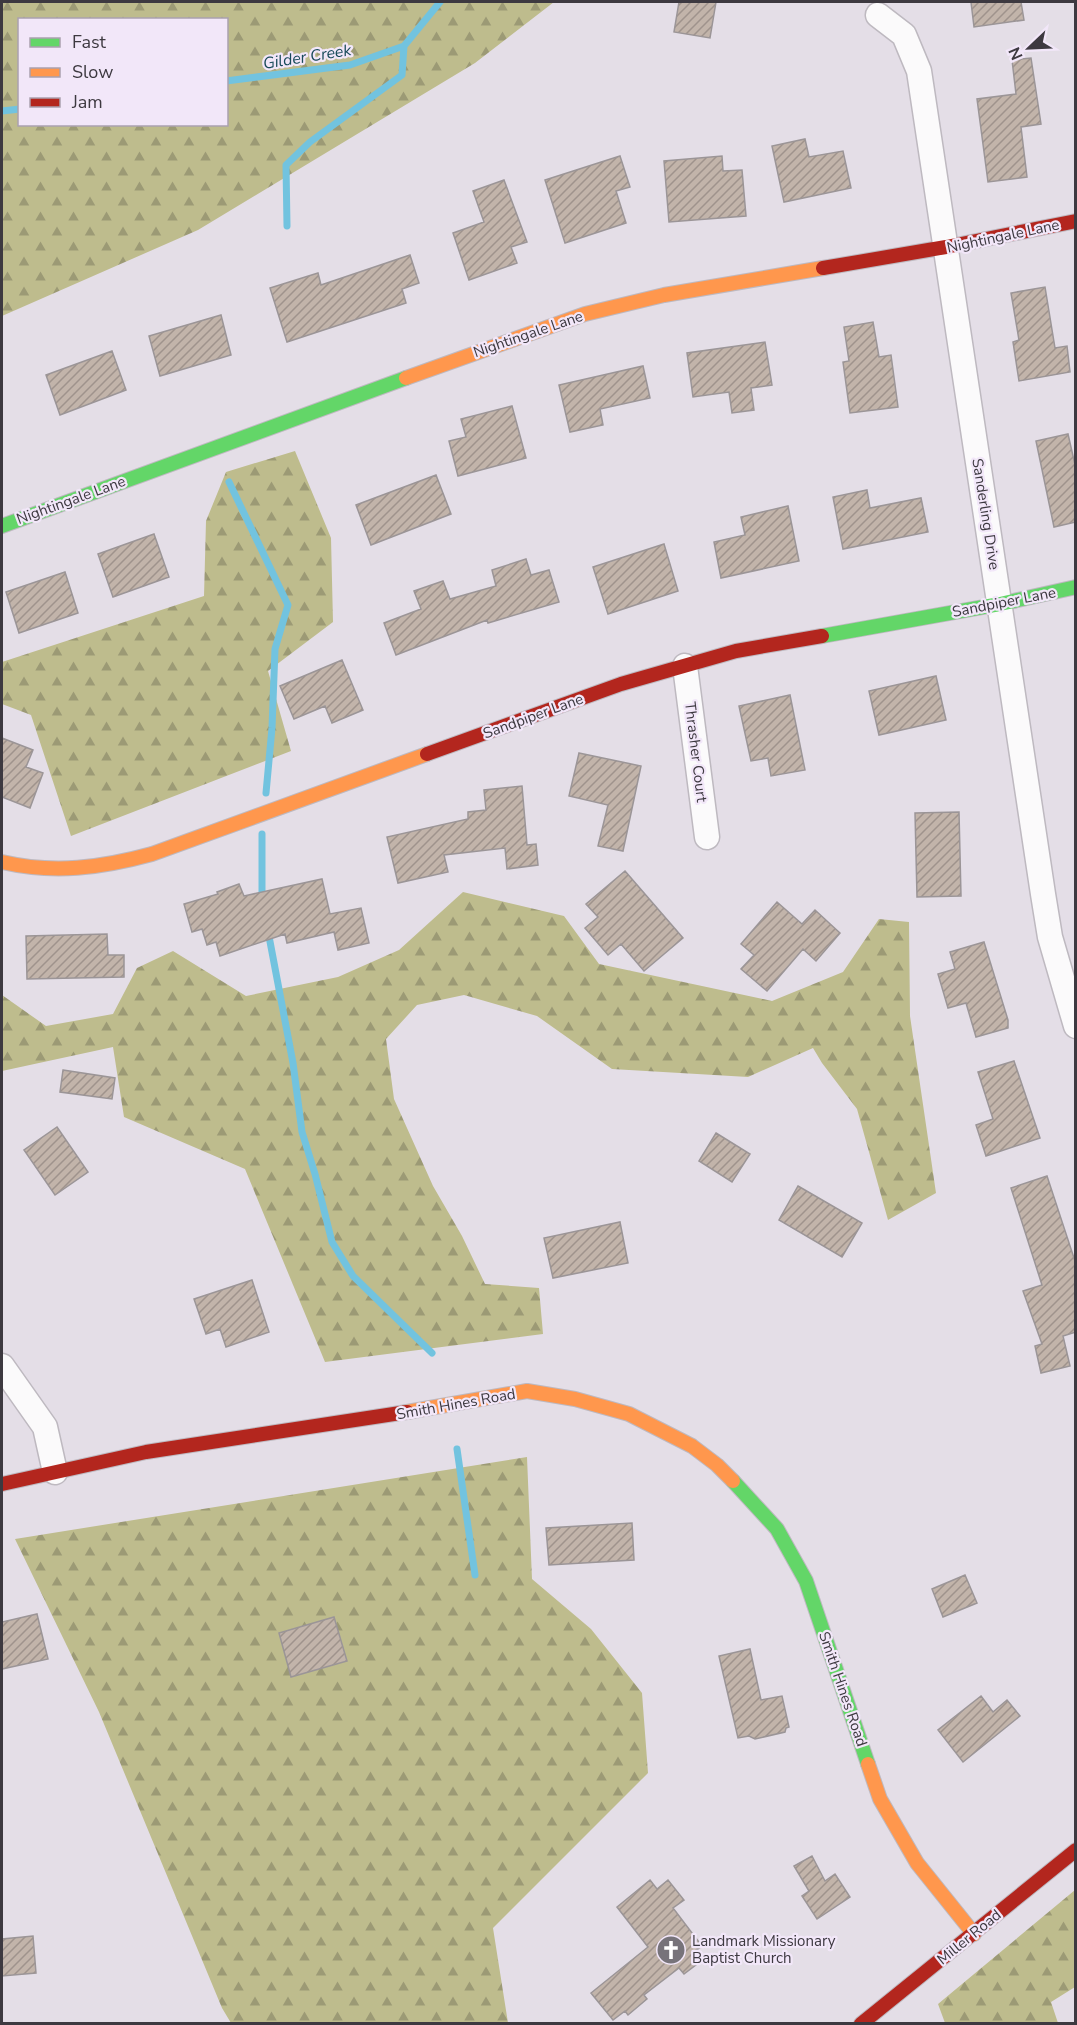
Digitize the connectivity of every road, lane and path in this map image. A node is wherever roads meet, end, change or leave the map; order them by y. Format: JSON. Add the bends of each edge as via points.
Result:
{"nodes":[{"id":1,"x":878,"y":15,"type":"dead end"},
{"id":2,"x":1076,"y":221,"type":"edge"},
{"id":3,"x":946,"y":247,"type":"junction"},
{"id":4,"x":2,"y":525,"type":"edge"},
{"id":5,"x":1076,"y":587,"type":"edge"},
{"id":6,"x":1000,"y":604,"type":"junction"},
{"id":7,"x":685,"y":666,"type":"junction"},
{"id":8,"x":707,"y":837,"type":"dead end"},
{"id":9,"x":2,"y":862,"type":"edge"},
{"id":10,"x":1069,"y":981,"type":"edge"},
{"id":11,"x":1076,"y":1026,"type":"edge"},
{"id":12,"x":2,"y":1366,"type":"edge"},
{"id":13,"x":55,"y":1472,"type":"junction"},
{"id":14,"x":2,"y":1484,"type":"edge"},
{"id":15,"x":1076,"y":1850,"type":"edge"},
{"id":16,"x":974,"y":1934,"type":"junction"},
{"id":17,"x":861,"y":2024,"type":"edge"}],
"edges":[{"from":1,"to":3,"type":"street","name":"Sanderling Drive","via":[[904,35],[919,70]]},
{"from":2,"to":3,"type":"street","name":"Nightingale Lane"},
{"from":3,"to":4,"type":"street","name":"Nightingale Lane","via":[[664,295],[585,314]]},
{"from":3,"to":6,"type":"street","name":"Sanderling Drive"},
{"from":5,"to":6,"type":"street","name":"Sandpiper Lane"},
{"from":6,"to":7,"type":"street","name":"Sandpiper Lane","via":[[775,642]]},
{"from":6,"to":10,"type":"street","name":"Sanderling Drive","via":[[1042,894],[1050,937]]},
{"from":7,"to":8,"type":"street","name":"Thrasher Court"},
{"from":7,"to":9,"type":"street","name":"Sandpiper Lane","via":[[621,684],[152,854],[74,871],[41,870]]},
{"from":10,"to":11,"type":"street","name":"Sanderling Drive"},
{"from":12,"to":13,"type":"street","via":[[45,1427]]},
{"from":13,"to":14,"type":"street","name":"Smith Hines Road"},
{"from":13,"to":16,"type":"street","name":"Smith Hines Road","via":[[146,1452],[527,1391],[629,1414],[661,1430],[717,1465],[777,1529],[806,1581],[880,1799],[917,1863]]},
{"from":15,"to":16,"type":"street","name":"Miller Road"},
{"from":16,"to":17,"type":"street","name":"Miller Road"}]}
